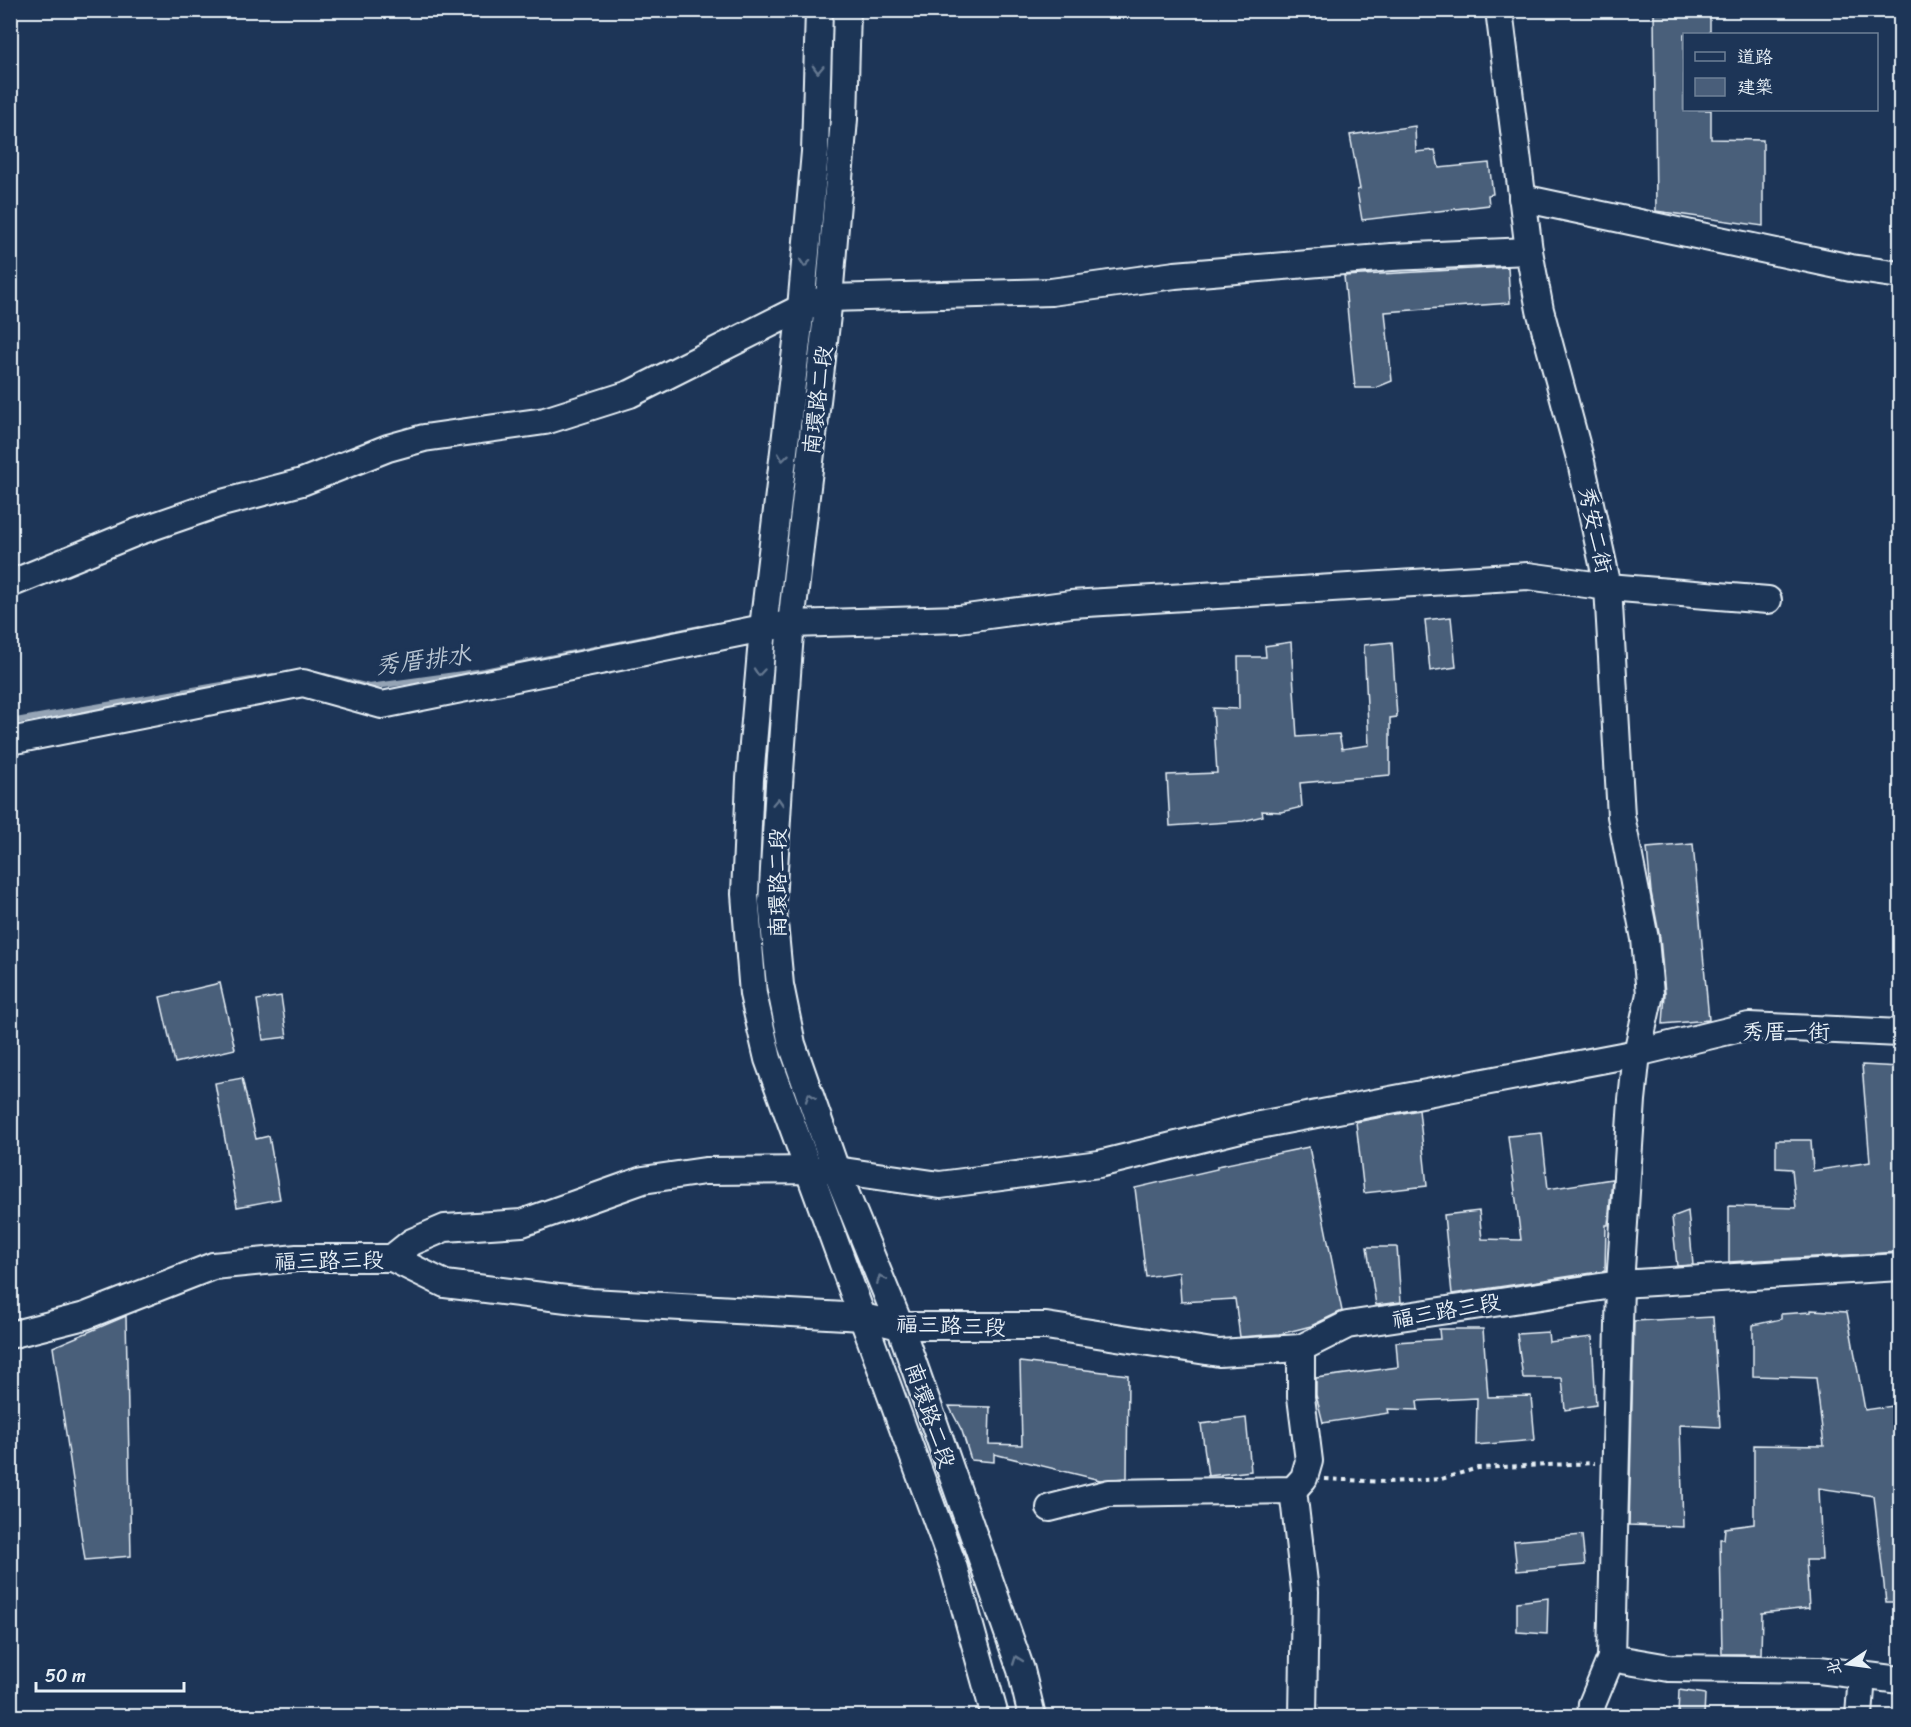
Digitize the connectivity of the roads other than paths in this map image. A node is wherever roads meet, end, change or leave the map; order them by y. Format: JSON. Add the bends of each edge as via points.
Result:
{"nodes":[{"id":1,"x":819,"y":10,"type":"edge"},
{"id":2,"x":847,"y":10,"type":"edge"},
{"id":3,"x":1499,"y":10,"type":"edge"},
{"id":4,"x":1522,"y":198,"type":"junction"},
{"id":5,"x":1529,"y":251,"type":"junction"},
{"id":6,"x":1900,"y":275,"type":"edge"},
{"id":7,"x":829,"y":298,"type":"junction"},
{"id":8,"x":801,"y":308,"type":"junction"},
{"id":9,"x":10,"y":584,"type":"edge"},
{"id":10,"x":1608,"y":587,"type":"junction"},
{"id":11,"x":1768,"y":600,"type":"dead end"},
{"id":12,"x":791,"y":624,"type":"junction"},
{"id":13,"x":763,"y":628,"type":"junction"},
{"id":14,"x":10,"y":741,"type":"edge"},
{"id":15,"x":1900,"y":1033,"type":"edge"},
{"id":16,"x":1637,"y":1053,"type":"junction"},
{"id":17,"x":807,"y":1168,"type":"junction"},
{"id":18,"x":836,"y":1170,"type":"junction"},
{"id":19,"x":392,"y":1258,"type":"junction"},
{"id":20,"x":1900,"y":1267,"type":"edge"},
{"id":21,"x":1620,"y":1284,"type":"junction"},
{"id":22,"x":864,"y":1317,"type":"junction"},
{"id":23,"x":900,"y":1326,"type":"junction"},
{"id":24,"x":10,"y":1335,"type":"edge"},
{"id":25,"x":1301,"y":1348,"type":"junction"},
{"id":26,"x":1298,"y":1484,"type":"junction"},
{"id":27,"x":1050,"y":1508,"type":"dead end"},
{"id":28,"x":1611,"y":1658,"type":"junction"},
{"id":29,"x":1862,"y":1675,"type":"junction"},
{"id":30,"x":1900,"y":1680,"type":"edge"},
{"id":31,"x":995,"y":1716,"type":"edge"},
{"id":32,"x":1032,"y":1716,"type":"edge"},
{"id":33,"x":1303,"y":1716,"type":"edge"},
{"id":34,"x":1592,"y":1716,"type":"edge"},
{"id":35,"x":1859,"y":1716,"type":"edge"}],
"edges":[{"from":1,"to":8,"type":"street","name":"南環路二段","one_way":true,"via":[[815,152]]},
{"from":2,"to":7,"type":"street","name":"南環路二段","via":[[844,119]]},
{"from":3,"to":4,"type":"street","name":"秀安二街"},
{"from":4,"to":5,"type":"street","name":"秀安二街"},
{"from":4,"to":6,"type":"street"},
{"from":5,"to":7,"type":"street","via":[[1392,256],[1175,275],[1051,292]]},
{"from":5,"to":10,"type":"street","name":"秀安二街"},
{"from":7,"to":8,"type":"street"},
{"from":7,"to":12,"type":"street","name":"南環路二段"},
{"from":8,"to":9,"type":"street","via":[[630,394],[544,421],[423,438],[388,448],[302,482],[218,504],[137,532]]},
{"from":8,"to":13,"type":"street","name":"南環路二段","one_way":true},
{"from":10,"to":11,"type":"street"},
{"from":10,"to":12,"type":"street","via":[[1528,576],[1071,604],[959,619]]},
{"from":10,"to":16,"type":"street","name":"秀安二街","via":[[1621,816],[1645,939],[1650,994]]},
{"from":12,"to":13,"type":"street"},
{"from":18,"to":12,"type":"street","name":"南環路二段","one_way":true,"via":[[792,1044],[780,985],[772,902]]},
{"from":13,"to":14,"type":"street","via":[[382,705],[303,683]]},
{"from":13,"to":17,"type":"street","name":"南環路二段","one_way":true,"via":[[745,894],[753,994],[768,1059]]},
{"from":15,"to":16,"type":"street","name":"秀厝一街","via":[[1749,1026]]},
{"from":16,"to":18,"type":"street","name":"秀厝一街","via":[[1249,1127],[1099,1164],[940,1185]]},
{"from":16,"to":21,"type":"street","name":"秀安二街"},
{"from":17,"to":18,"type":"street","name":"秀厝一街"},
{"from":17,"to":19,"type":"street","name":"秀厝一街","via":[[705,1171],[643,1180],[522,1223],[445,1228],[412,1242]]},
{"from":17,"to":22,"type":"street","name":"南環路二段"},
{"from":23,"to":18,"type":"street","name":"南環路二段","one_way":true},
{"from":19,"to":22,"type":"street","name":"福三路三段","via":[[445,1284],[591,1302]]},
{"from":19,"to":24,"type":"street","name":"福三路三段","via":[[297,1258],[213,1266],[85,1316]]},
{"from":20,"to":21,"type":"street","name":"福三路三段"},
{"from":21,"to":25,"type":"street","name":"福三路三段","via":[[1347,1325]]},
{"from":21,"to":28,"type":"street","name":"秀安二街"},
{"from":22,"to":23,"type":"street","name":"福三路三段"},
{"from":22,"to":31,"type":"street","name":"南環路二段","via":[[953,1565]]},
{"from":23,"to":25,"type":"street","name":"福三路三段","via":[[1046,1326],[1219,1353]]},
{"from":32,"to":23,"type":"street","name":"南環路二段","one_way":true,"via":[[1021,1670]]},
{"from":25,"to":26,"type":"street","via":[[1301,1397],[1309,1461]]},
{"from":26,"to":27,"type":"street","via":[[1109,1493]]},
{"from":26,"to":33,"type":"street","via":[[1305,1592]]},
{"from":28,"to":29,"type":"street","via":[[1669,1668],[1819,1670]]},
{"from":28,"to":34,"type":"street","via":[[1592,1704]]},
{"from":29,"to":30,"type":"street"},
{"from":29,"to":35,"type":"street"}]}
